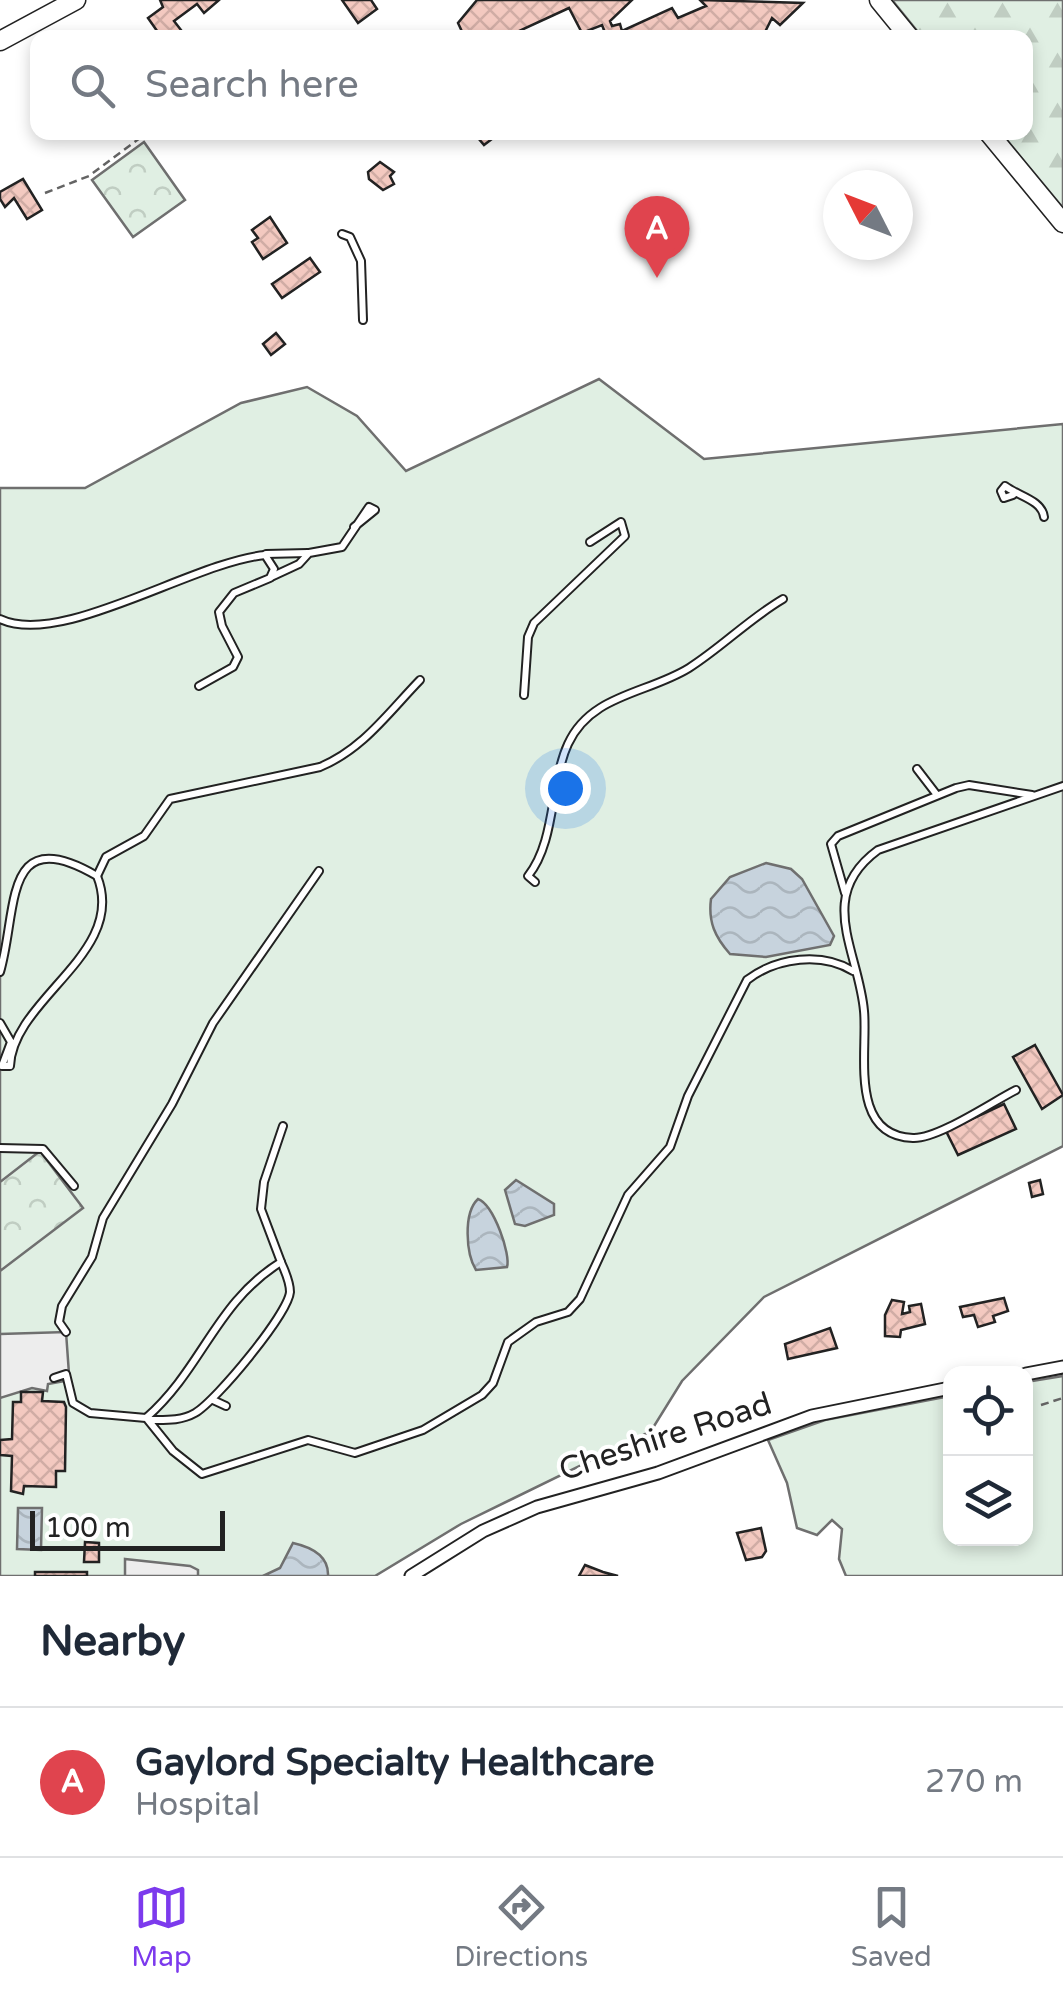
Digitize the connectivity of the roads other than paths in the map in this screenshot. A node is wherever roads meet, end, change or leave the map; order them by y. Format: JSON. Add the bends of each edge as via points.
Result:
{"nodes":[{"id":1,"x":76,"y":0,"type":"edge"},
{"id":2,"x":879,"y":0,"type":"edge"},
{"id":3,"x":903,"y":30,"type":"edge"},
{"id":4,"x":0,"y":42,"type":"edge"},
{"id":5,"x":995,"y":140,"type":"edge"},
{"id":6,"x":1063,"y":224,"type":"edge"},
{"id":7,"x":342,"y":234,"type":"dead end"},
{"id":8,"x":363,"y":320,"type":"dead end"},
{"id":9,"x":1013,"y":495,"type":"dead end"},
{"id":10,"x":1044,"y":518,"type":"dead end"},
{"id":11,"x":354,"y":527,"type":"dead end"},
{"id":12,"x":590,"y":542,"type":"dead end"},
{"id":13,"x":309,"y":553,"type":"junction"},
{"id":14,"x":265,"y":555,"type":"junction"},
{"id":15,"x":270,"y":578,"type":"junction"},
{"id":16,"x":783,"y":599,"type":"dead end"},
{"id":17,"x":0,"y":619,"type":"edge"},
{"id":18,"x":420,"y":680,"type":"dead end"},
{"id":19,"x":199,"y":686,"type":"dead end"},
{"id":20,"x":524,"y":695,"type":"dead end"},
{"id":21,"x":918,"y":769,"type":"dead end"},
{"id":22,"x":1063,"y":786,"type":"edge"},
{"id":23,"x":937,"y":795,"type":"junction"},
{"id":24,"x":1035,"y":795,"type":"junction"},
{"id":25,"x":319,"y":872,"type":"dead end"},
{"id":26,"x":96,"y":876,"type":"junction"},
{"id":27,"x":535,"y":882,"type":"dead end"},
{"id":28,"x":846,"y":899,"type":"junction"},
{"id":29,"x":854,"y":970,"type":"junction"},
{"id":30,"x":0,"y":972,"type":"edge"},
{"id":31,"x":0,"y":1023,"type":"edge"},
{"id":32,"x":1016,"y":1090,"type":"dead end"},
{"id":33,"x":283,"y":1126,"type":"dead end"},
{"id":34,"x":0,"y":1148,"type":"edge"},
{"id":35,"x":74,"y":1186,"type":"dead end"},
{"id":36,"x":281,"y":1262,"type":"junction"},
{"id":37,"x":66,"y":1332,"type":"dead end"},
{"id":38,"x":1063,"y":1367,"type":"edge"},
{"id":39,"x":1033,"y":1373,"type":"edge"},
{"id":40,"x":54,"y":1378,"type":"dead end"},
{"id":41,"x":943,"y":1389,"type":"edge"},
{"id":42,"x":213,"y":1400,"type":"junction"},
{"id":43,"x":226,"y":1406,"type":"dead end"},
{"id":44,"x":411,"y":1576,"type":"edge"}],
"edges":[{"from":1,"to":4,"type":"street"},
{"from":2,"to":3,"type":"street"},
{"from":5,"to":6,"type":"street"},
{"from":7,"to":8,"type":"lane","via":[[360,260]]},
{"from":9,"to":10,"type":"lane","via":[[1039,506]]},
{"from":11,"to":13,"type":"lane","via":[[342,547]]},
{"from":12,"to":20,"type":"lane","via":[[621,522],[624,536],[534,623]]},
{"from":13,"to":14,"type":"lane"},
{"from":13,"to":15,"type":"lane"},
{"from":14,"to":15,"type":"lane","via":[[274,569]]},
{"from":14,"to":17,"type":"lane","via":[[216,564],[78,618],[25,625]]},
{"from":15,"to":19,"type":"lane","via":[[224,602],[222,626],[238,657],[233,667]]},
{"from":16,"to":27,"type":"lane","via":[[690,667],[591,712],[566,749],[555,812],[528,876]]},
{"from":18,"to":26,"type":"lane","via":[[338,760],[170,799],[144,836],[106,857]]},
{"from":21,"to":23,"type":"lane"},
{"from":22,"to":24,"type":"lane"},
{"from":23,"to":24,"type":"lane","via":[[969,785]]},
{"from":23,"to":28,"type":"lane","via":[[830,844]]},
{"from":24,"to":28,"type":"lane","via":[[878,850],[863,861]]},
{"from":25,"to":37,"type":"lane","via":[[213,1023],[113,1201],[92,1257],[62,1306],[59,1322]]},
{"from":26,"to":30,"type":"lane","via":[[58,858],[24,867]]},
{"from":26,"to":31,"type":"lane","via":[[104,909],[90,942],[14,1041],[10,1066],[2,1066],[11,1042]]},
{"from":28,"to":29,"type":"lane"},
{"from":29,"to":32,"type":"lane","via":[[864,1010],[862,1074],[869,1107],[884,1127],[910,1138],[928,1135]]},
{"from":29,"to":42,"type":"lane","via":[[816,957],[747,980],[688,1096],[670,1148],[628,1195],[590,1284],[568,1312],[536,1322],[508,1342],[482,1396],[423,1430],[354,1453],[308,1440],[202,1474],[148,1420],[177,1420]]},
{"from":33,"to":36,"type":"lane","via":[[261,1210]]},
{"from":34,"to":35,"type":"lane","via":[[43,1148]]},
{"from":36,"to":40,"type":"lane","via":[[241,1291],[197,1362],[146,1418],[78,1409],[66,1374]]},
{"from":36,"to":42,"type":"lane","via":[[288,1301]]},
{"from":38,"to":39,"type":"street"},
{"from":41,"to":44,"type":"street","name":"Cheshire Road","via":[[812,1416],[658,1473],[538,1507],[482,1530]]},
{"from":42,"to":43,"type":"lane"}]}
